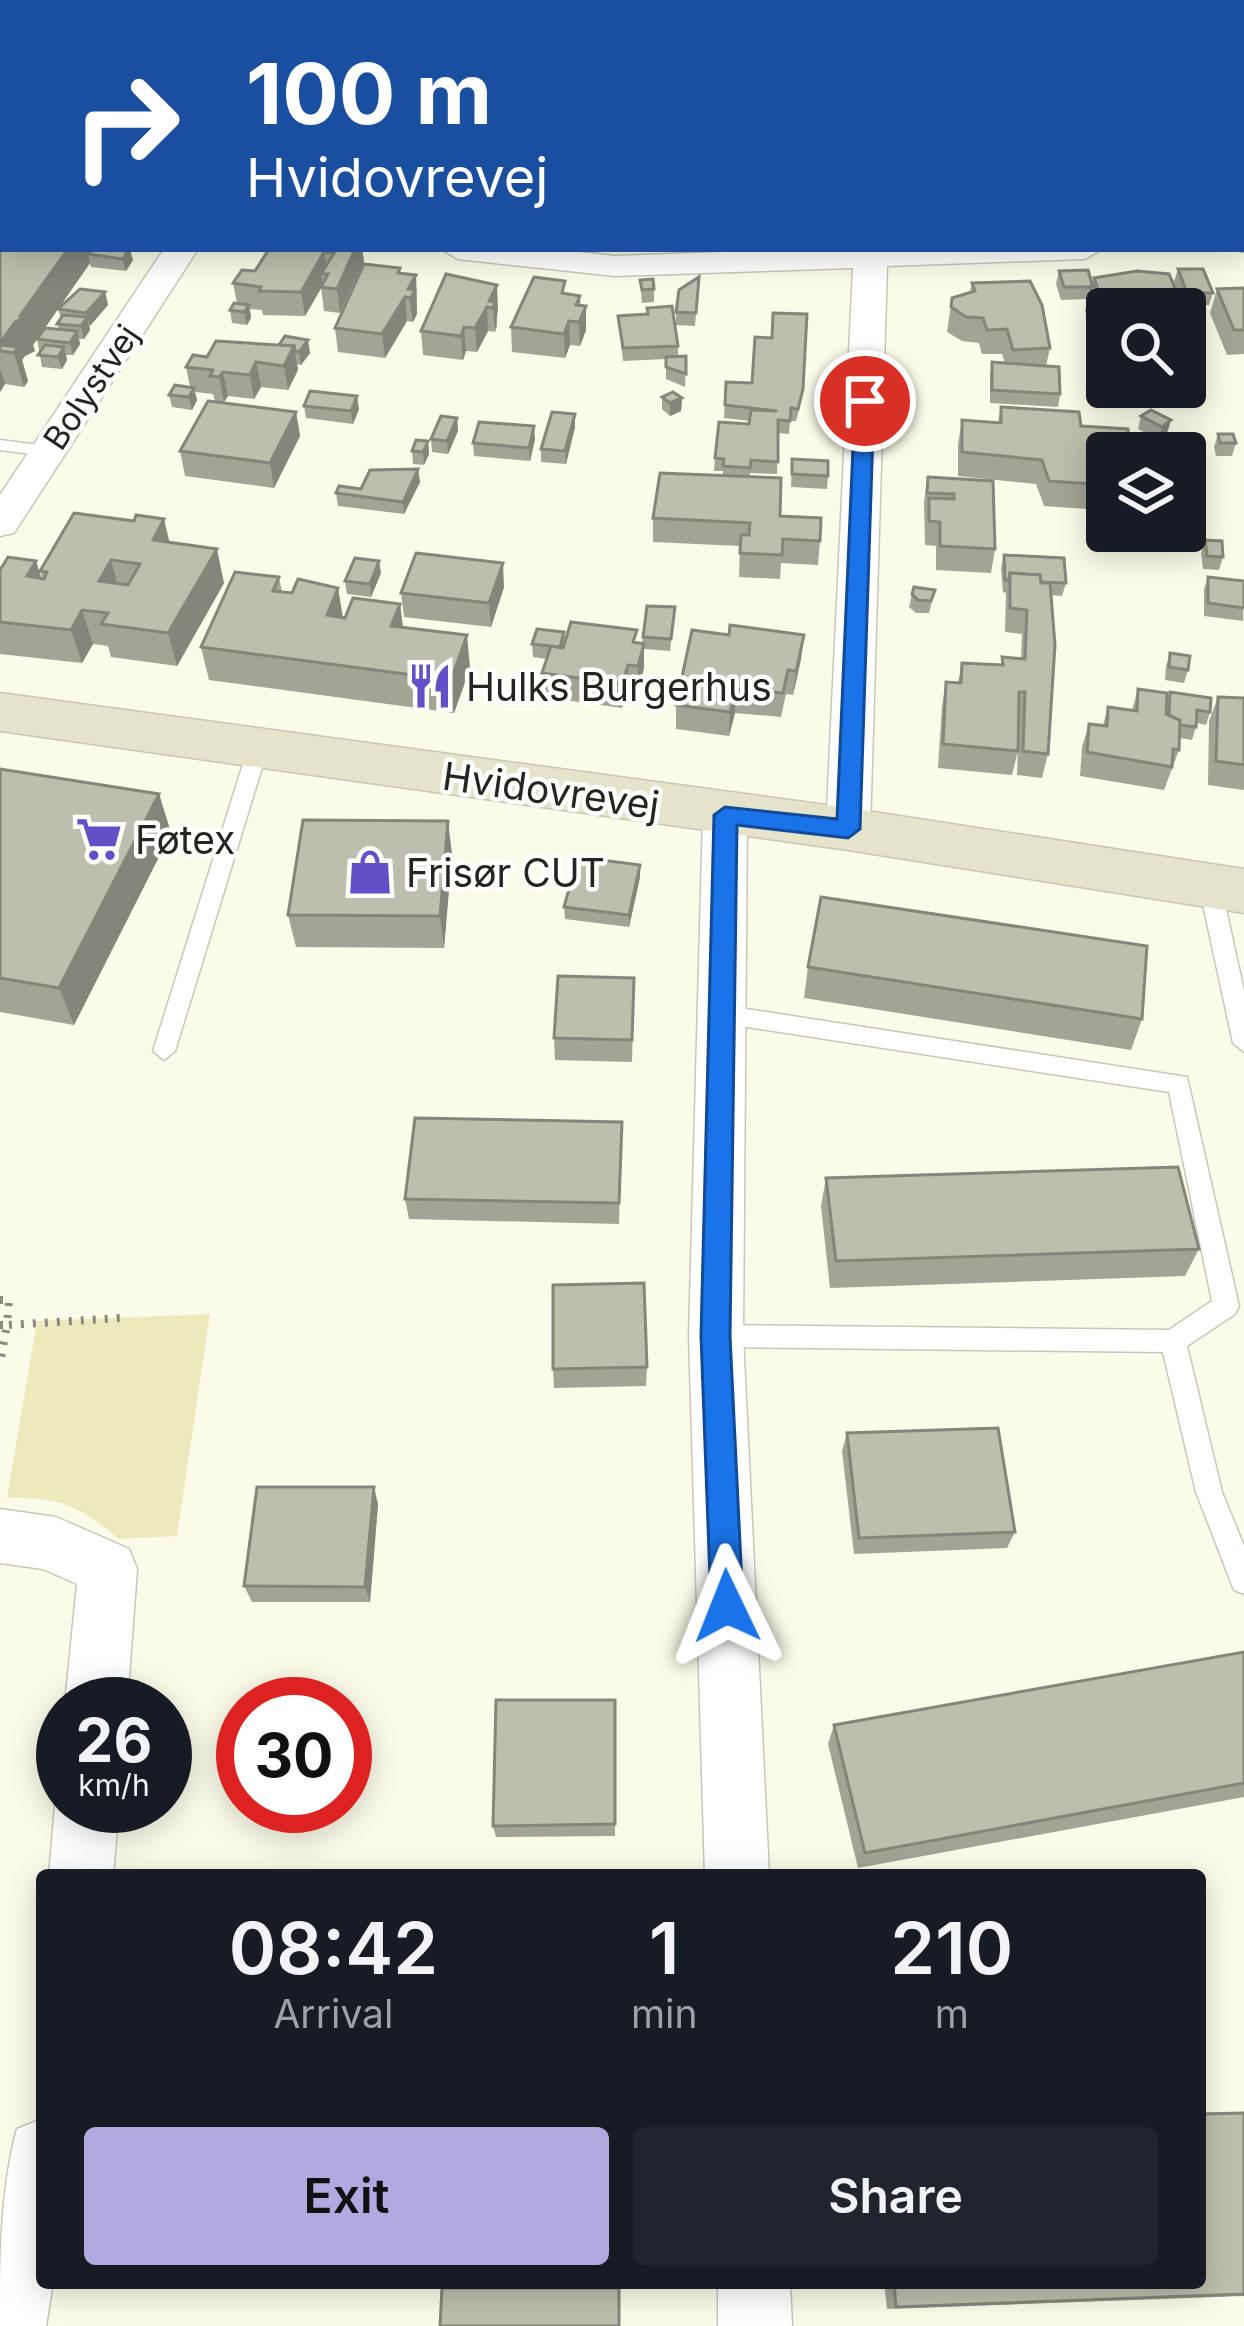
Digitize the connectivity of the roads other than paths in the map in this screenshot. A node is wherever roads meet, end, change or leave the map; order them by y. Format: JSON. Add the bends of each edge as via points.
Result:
{"nodes":[{"id":1,"x":179,"y":252,"type":"edge"},
{"id":2,"x":486,"y":252,"type":"edge"},
{"id":3,"x":1013,"y":252,"type":"edge"},
{"id":4,"x":870,"y":258,"type":"junction"},
{"id":5,"x":0,"y":445,"type":"edge"},
{"id":6,"x":47,"y":452,"type":"junction"},
{"id":7,"x":0,"y":524,"type":"edge"},
{"id":8,"x":0,"y":712,"type":"edge"},
{"id":9,"x":257,"y":748,"type":"junction"},
{"id":10,"x":725,"y":815,"type":"junction"},
{"id":11,"x":848,"y":829,"type":"junction"},
{"id":12,"x":1227,"y":889,"type":"edge"},
{"id":13,"x":721,"y":1014,"type":"junction"},
{"id":14,"x":1244,"y":1043,"type":"edge"},
{"id":15,"x":164,"y":1051,"type":"dead end"},
{"id":16,"x":716,"y":1336,"type":"junction"},
{"id":17,"x":1173,"y":1341,"type":"junction"},
{"id":18,"x":0,"y":1536,"type":"edge"},
{"id":19,"x":1244,"y":1580,"type":"edge"},
{"id":20,"x":98,"y":1677,"type":"edge"},
{"id":21,"x":85,"y":1833,"type":"edge"},
{"id":22,"x":82,"y":1869,"type":"edge"},
{"id":23,"x":737,"y":1869,"type":"edge"},
{"id":24,"x":36,"y":2185,"type":"edge"},
{"id":25,"x":754,"y":2289,"type":"edge"},
{"id":26,"x":9,"y":2326,"type":"edge"},
{"id":27,"x":755,"y":2326,"type":"edge"}],
"edges":[{"from":1,"to":6,"type":"street","name":"Bolystvej"},
{"from":2,"to":4,"type":"street","via":[[615,266]]},
{"from":3,"to":4,"type":"street"},
{"from":4,"to":11,"type":"street"},
{"from":5,"to":6,"type":"lane"},
{"from":6,"to":7,"type":"street","name":"Bolystvej"},
{"from":8,"to":9,"type":"street","name":"Hvidovrevej"},
{"from":9,"to":10,"type":"street","name":"Hvidovrevej"},
{"from":9,"to":15,"type":"lane"},
{"from":10,"to":11,"type":"street","name":"Hvidovrevej"},
{"from":10,"to":13,"type":"street"},
{"from":11,"to":12,"type":"street","name":"Hvidovrevej"},
{"from":12,"to":14,"type":"lane"},
{"from":13,"to":16,"type":"street"},
{"from":13,"to":17,"type":"lane","via":[[1179,1084],[1226,1306]]},
{"from":16,"to":17,"type":"lane"},
{"from":16,"to":23,"type":"street"},
{"from":17,"to":19,"type":"lane","via":[[1210,1492]]},
{"from":18,"to":20,"type":"street","via":[[66,1546],[108,1569]]},
{"from":21,"to":22,"type":"street"},
{"from":24,"to":26,"type":"street"},
{"from":25,"to":27,"type":"street"}]}
